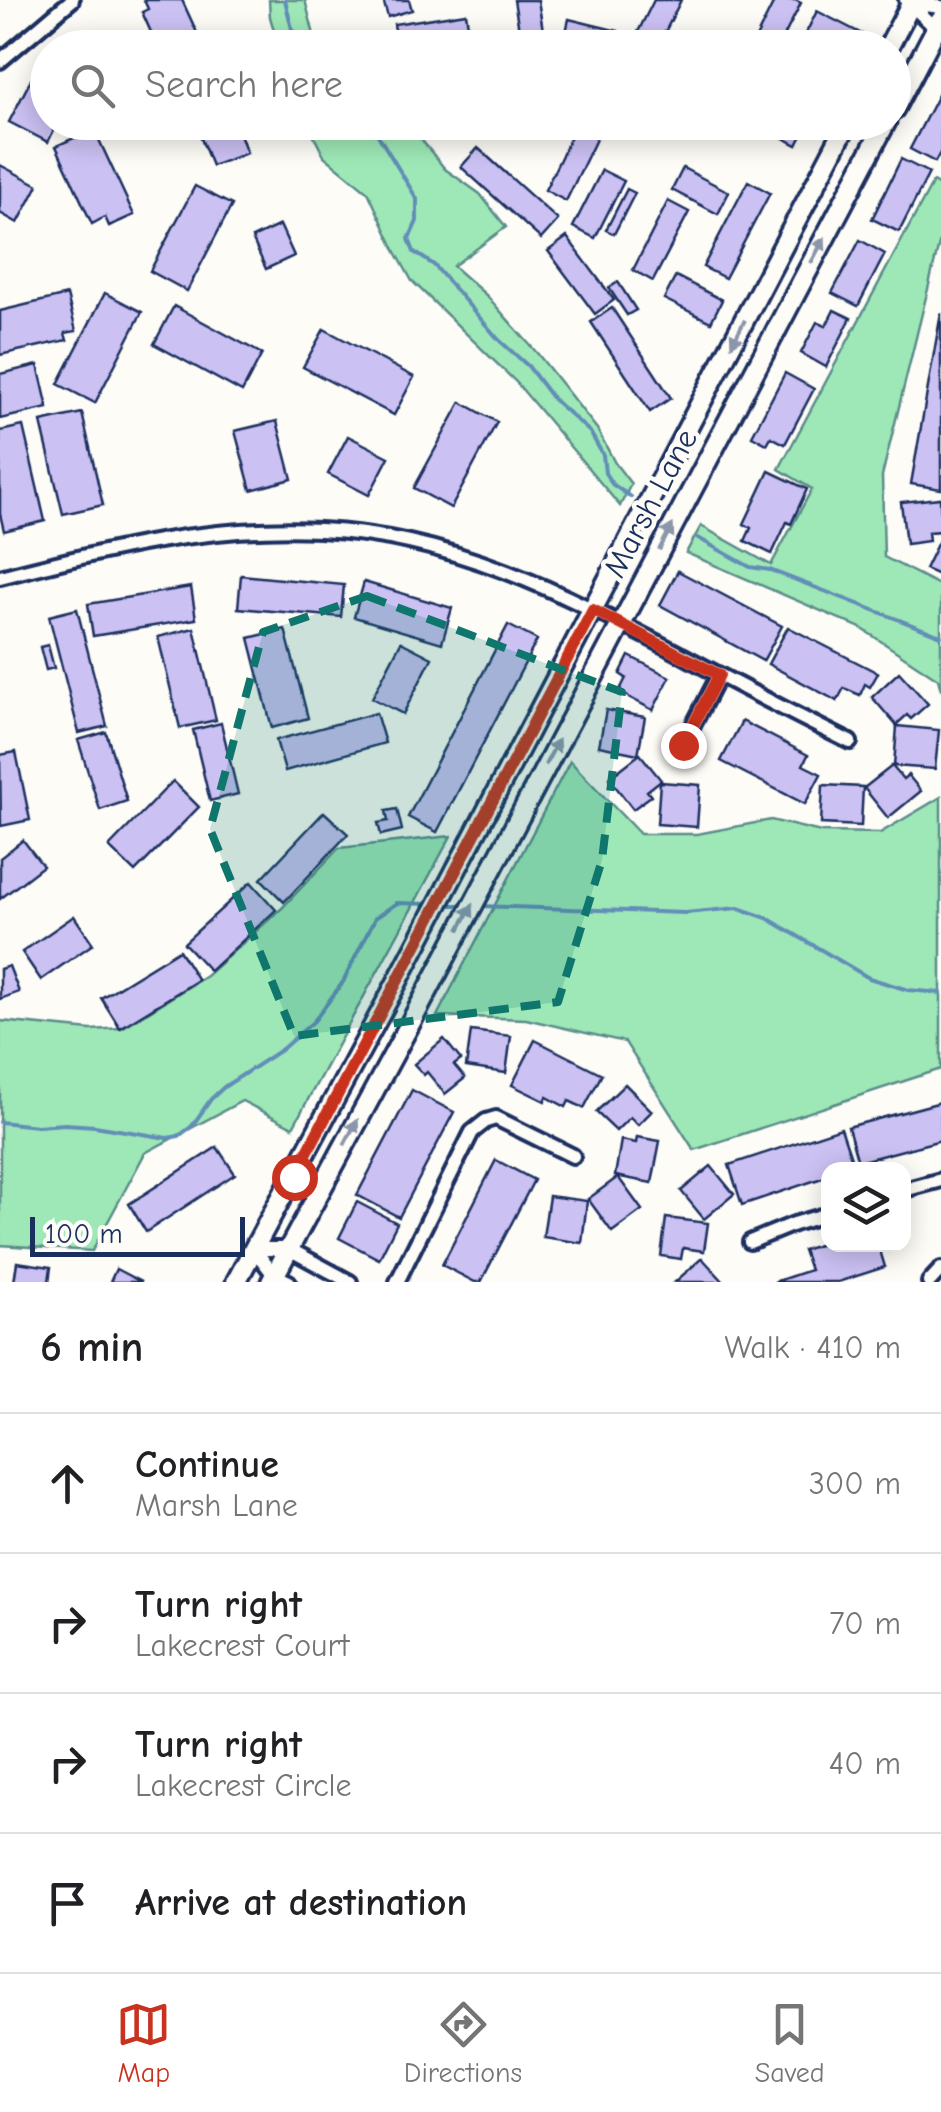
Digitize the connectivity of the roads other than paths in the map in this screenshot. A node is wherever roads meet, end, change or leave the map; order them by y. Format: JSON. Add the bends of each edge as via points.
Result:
{"nodes":[{"id":1,"x":72,"y":0,"type":"edge"},
{"id":2,"x":910,"y":1,"type":"edge"},
{"id":3,"x":941,"y":7,"type":"edge"},
{"id":4,"x":939,"y":27,"type":"edge"},
{"id":5,"x":37,"y":30,"type":"edge"},
{"id":6,"x":896,"y":30,"type":"edge"},
{"id":7,"x":30,"y":36,"type":"edge"},
{"id":8,"x":0,"y":61,"type":"edge"},
{"id":9,"x":911,"y":78,"type":"edge"},
{"id":10,"x":839,"y":140,"type":"edge"},
{"id":11,"x":876,"y":140,"type":"edge"},
{"id":12,"x":0,"y":578,"type":"edge"},
{"id":13,"x":593,"y":610,"type":"junction"},
{"id":14,"x":620,"y":623,"type":"junction"},
{"id":15,"x":719,"y":675,"type":"junction"},
{"id":16,"x":850,"y":742,"type":"dead end"},
{"id":17,"x":683,"y":745,"type":"dead end"},
{"id":18,"x":573,"y":1156,"type":"dead end"},
{"id":19,"x":941,"y":1180,"type":"edge"},
{"id":20,"x":911,"y":1188,"type":"edge"},
{"id":21,"x":821,"y":1216,"type":"edge"},
{"id":22,"x":750,"y":1242,"type":"dead end"},
{"id":23,"x":254,"y":1249,"type":"junction"},
{"id":24,"x":288,"y":1249,"type":"junction"},
{"id":25,"x":941,"y":1269,"type":"edge"},
{"id":26,"x":278,"y":1280,"type":"edge"},
{"id":27,"x":236,"y":1282,"type":"edge"},
{"id":28,"x":350,"y":1282,"type":"edge"},
{"id":29,"x":397,"y":1282,"type":"edge"},
{"id":30,"x":929,"y":1282,"type":"edge"}],
"edges":[{"from":1,"to":5,"type":"street"},
{"from":2,"to":3,"type":"street"},
{"from":2,"to":4,"type":"street"},
{"from":2,"to":6,"type":"main road"},
{"from":4,"to":9,"type":"main road"},
{"from":7,"to":8,"type":"street"},
{"from":10,"to":13,"type":"main road","name":"Marsh Lane","one_way":true},
{"from":14,"to":11,"type":"main road","name":"Marsh Lane","one_way":true},
{"from":12,"to":13,"type":"street","via":[[182,537],[322,530],[395,538],[474,559]]},
{"from":13,"to":14,"type":"street"},
{"from":13,"to":23,"type":"main road","name":"Marsh Lane"},
{"from":14,"to":15,"type":"street"},
{"from":24,"to":14,"type":"main road","name":"Marsh Lane","one_way":true},
{"from":15,"to":16,"type":"street"},
{"from":15,"to":17,"type":"street"},
{"from":18,"to":29,"type":"street","via":[[496,1118],[477,1127]]},
{"from":19,"to":20,"type":"street"},
{"from":21,"to":22,"type":"street"},
{"from":23,"to":24,"type":"street"},
{"from":23,"to":26,"type":"street"},
{"from":23,"to":27,"type":"main road","name":"Marsh Lane"},
{"from":24,"to":26,"type":"main road","name":"Marsh Lane"},
{"from":24,"to":28,"type":"street"},
{"from":25,"to":30,"type":"street"}]}
